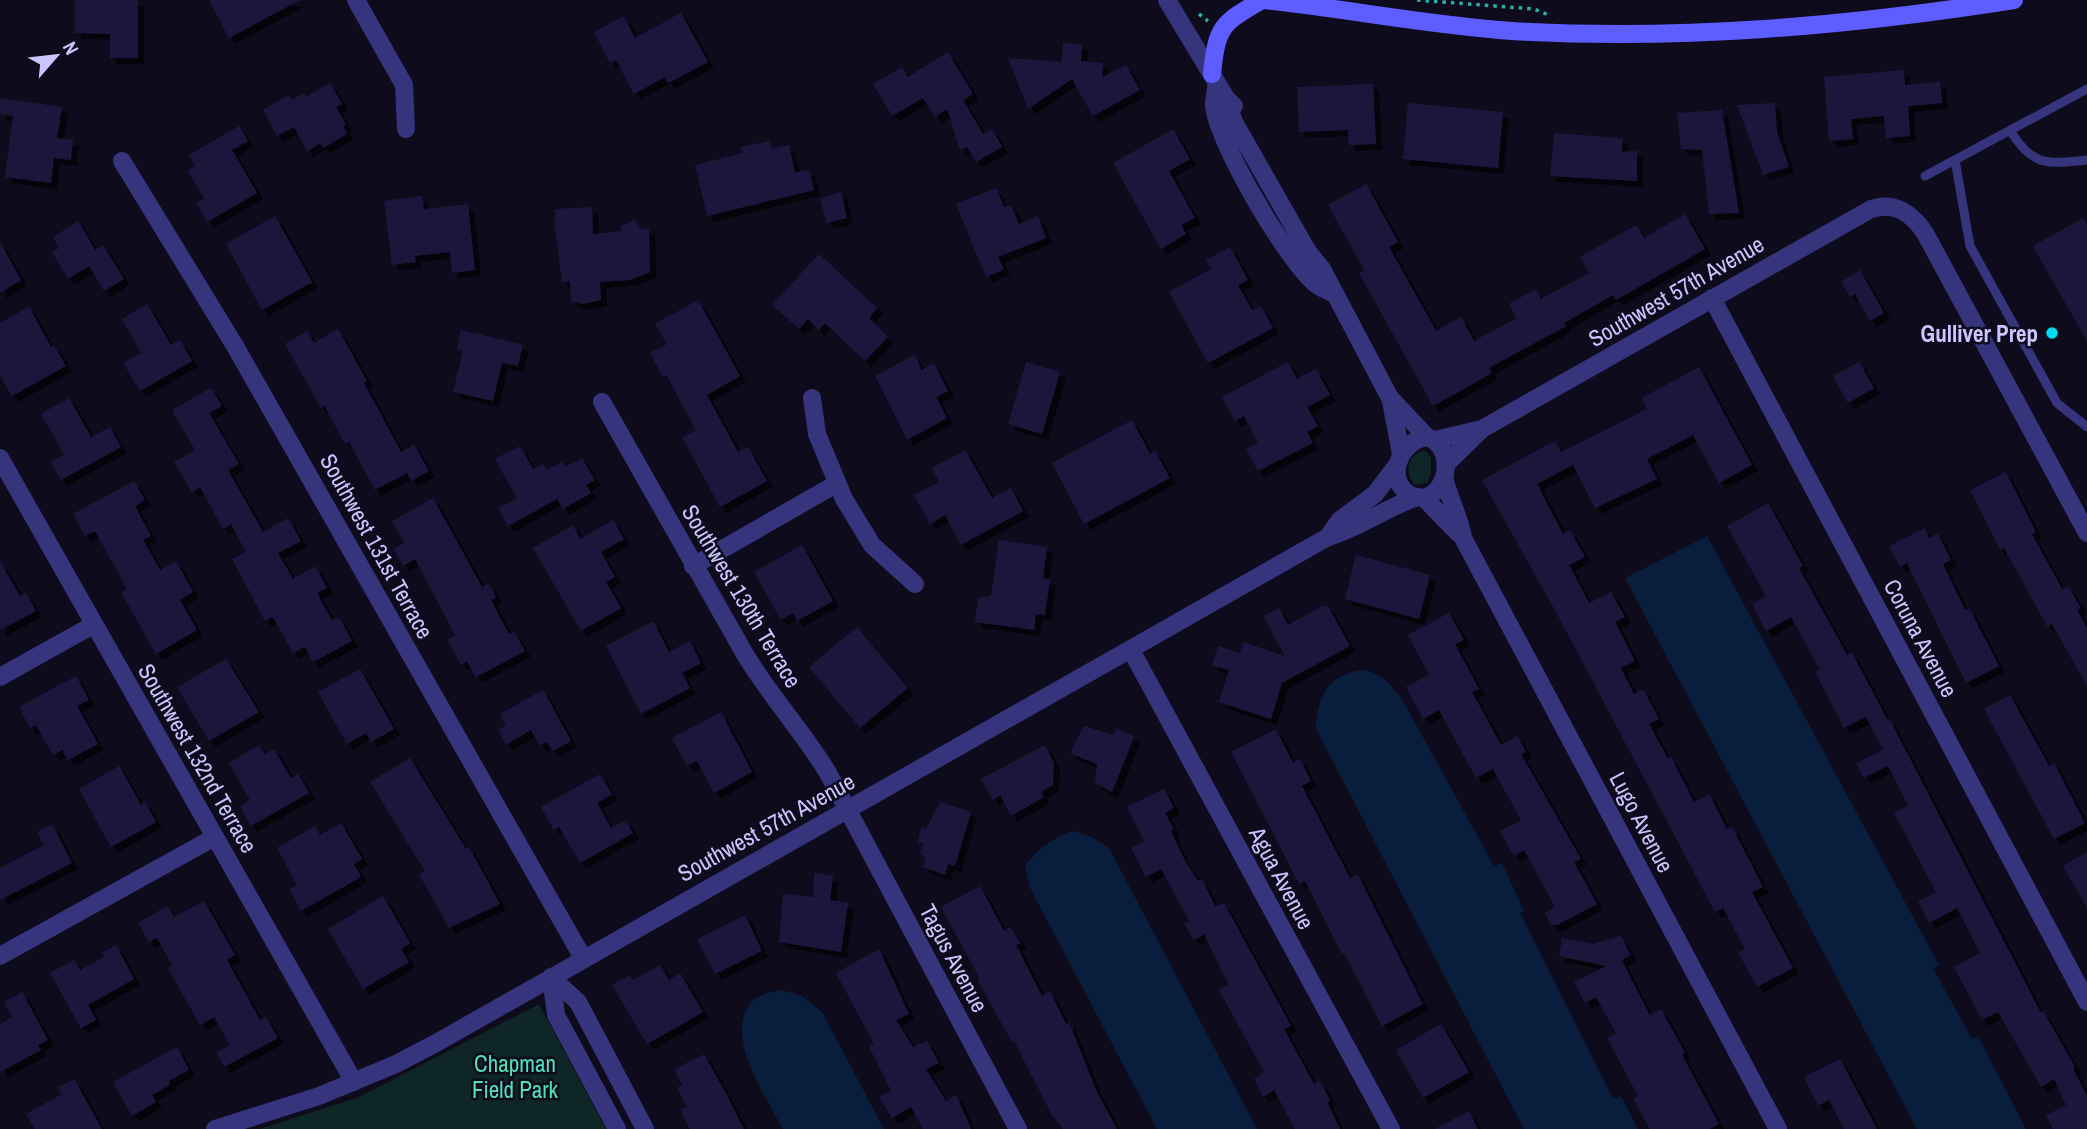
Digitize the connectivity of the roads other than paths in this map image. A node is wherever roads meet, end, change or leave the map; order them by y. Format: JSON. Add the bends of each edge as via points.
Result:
{"nodes":[{"id":1,"x":356,"y":0,"type":"edge"},
{"id":2,"x":1167,"y":0,"type":"edge"},
{"id":3,"x":1263,"y":0,"type":"edge"},
{"id":4,"x":2014,"y":0,"type":"edge"},
{"id":5,"x":1218,"y":85,"type":"junction"},
{"id":6,"x":2087,"y":89,"type":"edge"},
{"id":7,"x":406,"y":130,"type":"dead end"},
{"id":8,"x":2011,"y":130,"type":"junction"},
{"id":9,"x":1955,"y":160,"type":"junction"},
{"id":10,"x":2087,"y":160,"type":"edge"},
{"id":11,"x":122,"y":161,"type":"dead end"},
{"id":12,"x":1925,"y":176,"type":"dead end"},
{"id":13,"x":1336,"y":295,"type":"junction"},
{"id":14,"x":1712,"y":298,"type":"junction"},
{"id":15,"x":813,"y":398,"type":"dead end"},
{"id":16,"x":1391,"y":398,"type":"junction"},
{"id":17,"x":602,"y":402,"type":"dead end"},
{"id":18,"x":2087,"y":428,"type":"edge"},
{"id":19,"x":1482,"y":429,"type":"junction"},
{"id":20,"x":1431,"y":438,"type":"junction"},
{"id":21,"x":0,"y":458,"type":"edge"},
{"id":22,"x":1399,"y":460,"type":"junction"},
{"id":23,"x":1445,"y":471,"type":"junction"},
{"id":24,"x":836,"y":484,"type":"junction"},
{"id":25,"x":1421,"y":497,"type":"junction"},
{"id":26,"x":2087,"y":533,"type":"edge"},
{"id":27,"x":1328,"y":537,"type":"junction"},
{"id":28,"x":1464,"y":538,"type":"junction"},
{"id":29,"x":693,"y":566,"type":"junction"},
{"id":30,"x":915,"y":584,"type":"dead end"},
{"id":31,"x":93,"y":625,"type":"junction"},
{"id":32,"x":1131,"y":650,"type":"junction"},
{"id":33,"x":0,"y":677,"type":"edge"},
{"id":34,"x":847,"y":810,"type":"junction"},
{"id":35,"x":215,"y":837,"type":"junction"},
{"id":36,"x":0,"y":956,"type":"edge"},
{"id":37,"x":583,"y":958,"type":"junction"},
{"id":38,"x":551,"y":977,"type":"junction"},
{"id":39,"x":2087,"y":1002,"type":"edge"},
{"id":40,"x":354,"y":1082,"type":"junction"},
{"id":41,"x":215,"y":1129,"type":"edge"},
{"id":42,"x":617,"y":1129,"type":"edge"},
{"id":43,"x":645,"y":1129,"type":"edge"},
{"id":44,"x":1018,"y":1129,"type":"edge"},
{"id":45,"x":1391,"y":1129,"type":"edge"},
{"id":46,"x":1778,"y":1129,"type":"edge"}],
"edges":[{"from":1,"to":7,"type":"street","via":[[404,85]]},
{"from":2,"to":5,"type":"street"},
{"from":3,"to":4,"type":"main road","via":[[1447,25],[1587,34],[1791,27]]},
{"from":3,"to":5,"type":"main road","via":[[1220,30],[1215,45]]},
{"from":5,"to":13,"type":"street","via":[[1244,117],[1286,189],[1316,244],[1322,269]]},
{"from":5,"to":13,"type":"street","via":[[1214,105],[1229,150],[1287,248],[1317,285]]},
{"from":6,"to":8,"type":"lane"},
{"from":8,"to":9,"type":"lane"},
{"from":8,"to":10,"type":"lane","via":[[2023,150],[2039,160]]},
{"from":9,"to":12,"type":"lane"},
{"from":9,"to":18,"type":"lane","via":[[1970,246],[2057,403]]},
{"from":11,"to":37,"type":"street","name":"Southwest 131st Terrace","via":[[229,334]]},
{"from":13,"to":16,"type":"street"},
{"from":14,"to":19,"type":"street","name":"Southwest 57th Avenue"},
{"from":14,"to":26,"type":"street","name":"Southwest 57th Avenue","via":[[1871,209],[1898,208],[1925,233]]},
{"from":14,"to":39,"type":"street","name":"Coruna Avenue"},
{"from":15,"to":24,"type":"street","via":[[817,434]]},
{"from":16,"to":20,"type":"street"},
{"from":16,"to":22,"type":"street"},
{"from":17,"to":29,"type":"street","name":"Southwest 130th Terrace"},
{"from":19,"to":20,"type":"street","name":"Southwest 57th Avenue"},
{"from":19,"to":23,"type":"street","name":"Southwest 57th Avenue"},
{"from":20,"to":22,"type":"street","via":[[1412,440]]},
{"from":20,"to":23,"type":"street","via":[[1444,454]]},
{"from":21,"to":31,"type":"street","name":"Southwest 132nd Terrace"},
{"from":22,"to":25,"type":"street","via":[[1397,474],[1402,486]]},
{"from":22,"to":27,"type":"street","name":"Southwest 57th Avenue","via":[[1375,494],[1340,520]]},
{"from":23,"to":25,"type":"street","via":[[1435,493]]},
{"from":23,"to":28,"type":"street","via":[[1447,492]]},
{"from":24,"to":29,"type":"street"},
{"from":24,"to":30,"type":"street","via":[[872,545]]},
{"from":25,"to":27,"type":"street","name":"Southwest 57th Avenue"},
{"from":25,"to":28,"type":"street"},
{"from":27,"to":32,"type":"street","name":"Southwest 57th Avenue"},
{"from":28,"to":46,"type":"street","name":"Lugo Avenue"},
{"from":29,"to":34,"type":"street","name":"Southwest 130th Terrace","via":[[752,666],[828,773]]},
{"from":31,"to":33,"type":"street"},
{"from":31,"to":35,"type":"street","name":"Southwest 132nd Terrace"},
{"from":32,"to":34,"type":"street","name":"Southwest 57th Avenue"},
{"from":32,"to":45,"type":"street","name":"Agua Avenue"},
{"from":34,"to":37,"type":"street","name":"Southwest 57th Avenue"},
{"from":34,"to":44,"type":"street","name":"Tagus Avenue"},
{"from":35,"to":36,"type":"street"},
{"from":35,"to":40,"type":"street","name":"Southwest 132nd Terrace"},
{"from":37,"to":38,"type":"street","name":"Southwest 57th Avenue"},
{"from":38,"to":40,"type":"street","name":"Southwest 57th Avenue","via":[[438,1042]]},
{"from":38,"to":42,"type":"street","via":[[556,1015]]},
{"from":38,"to":43,"type":"street","via":[[578,1002]]},
{"from":40,"to":41,"type":"street","name":"Southwest 57th Avenue"}]}
